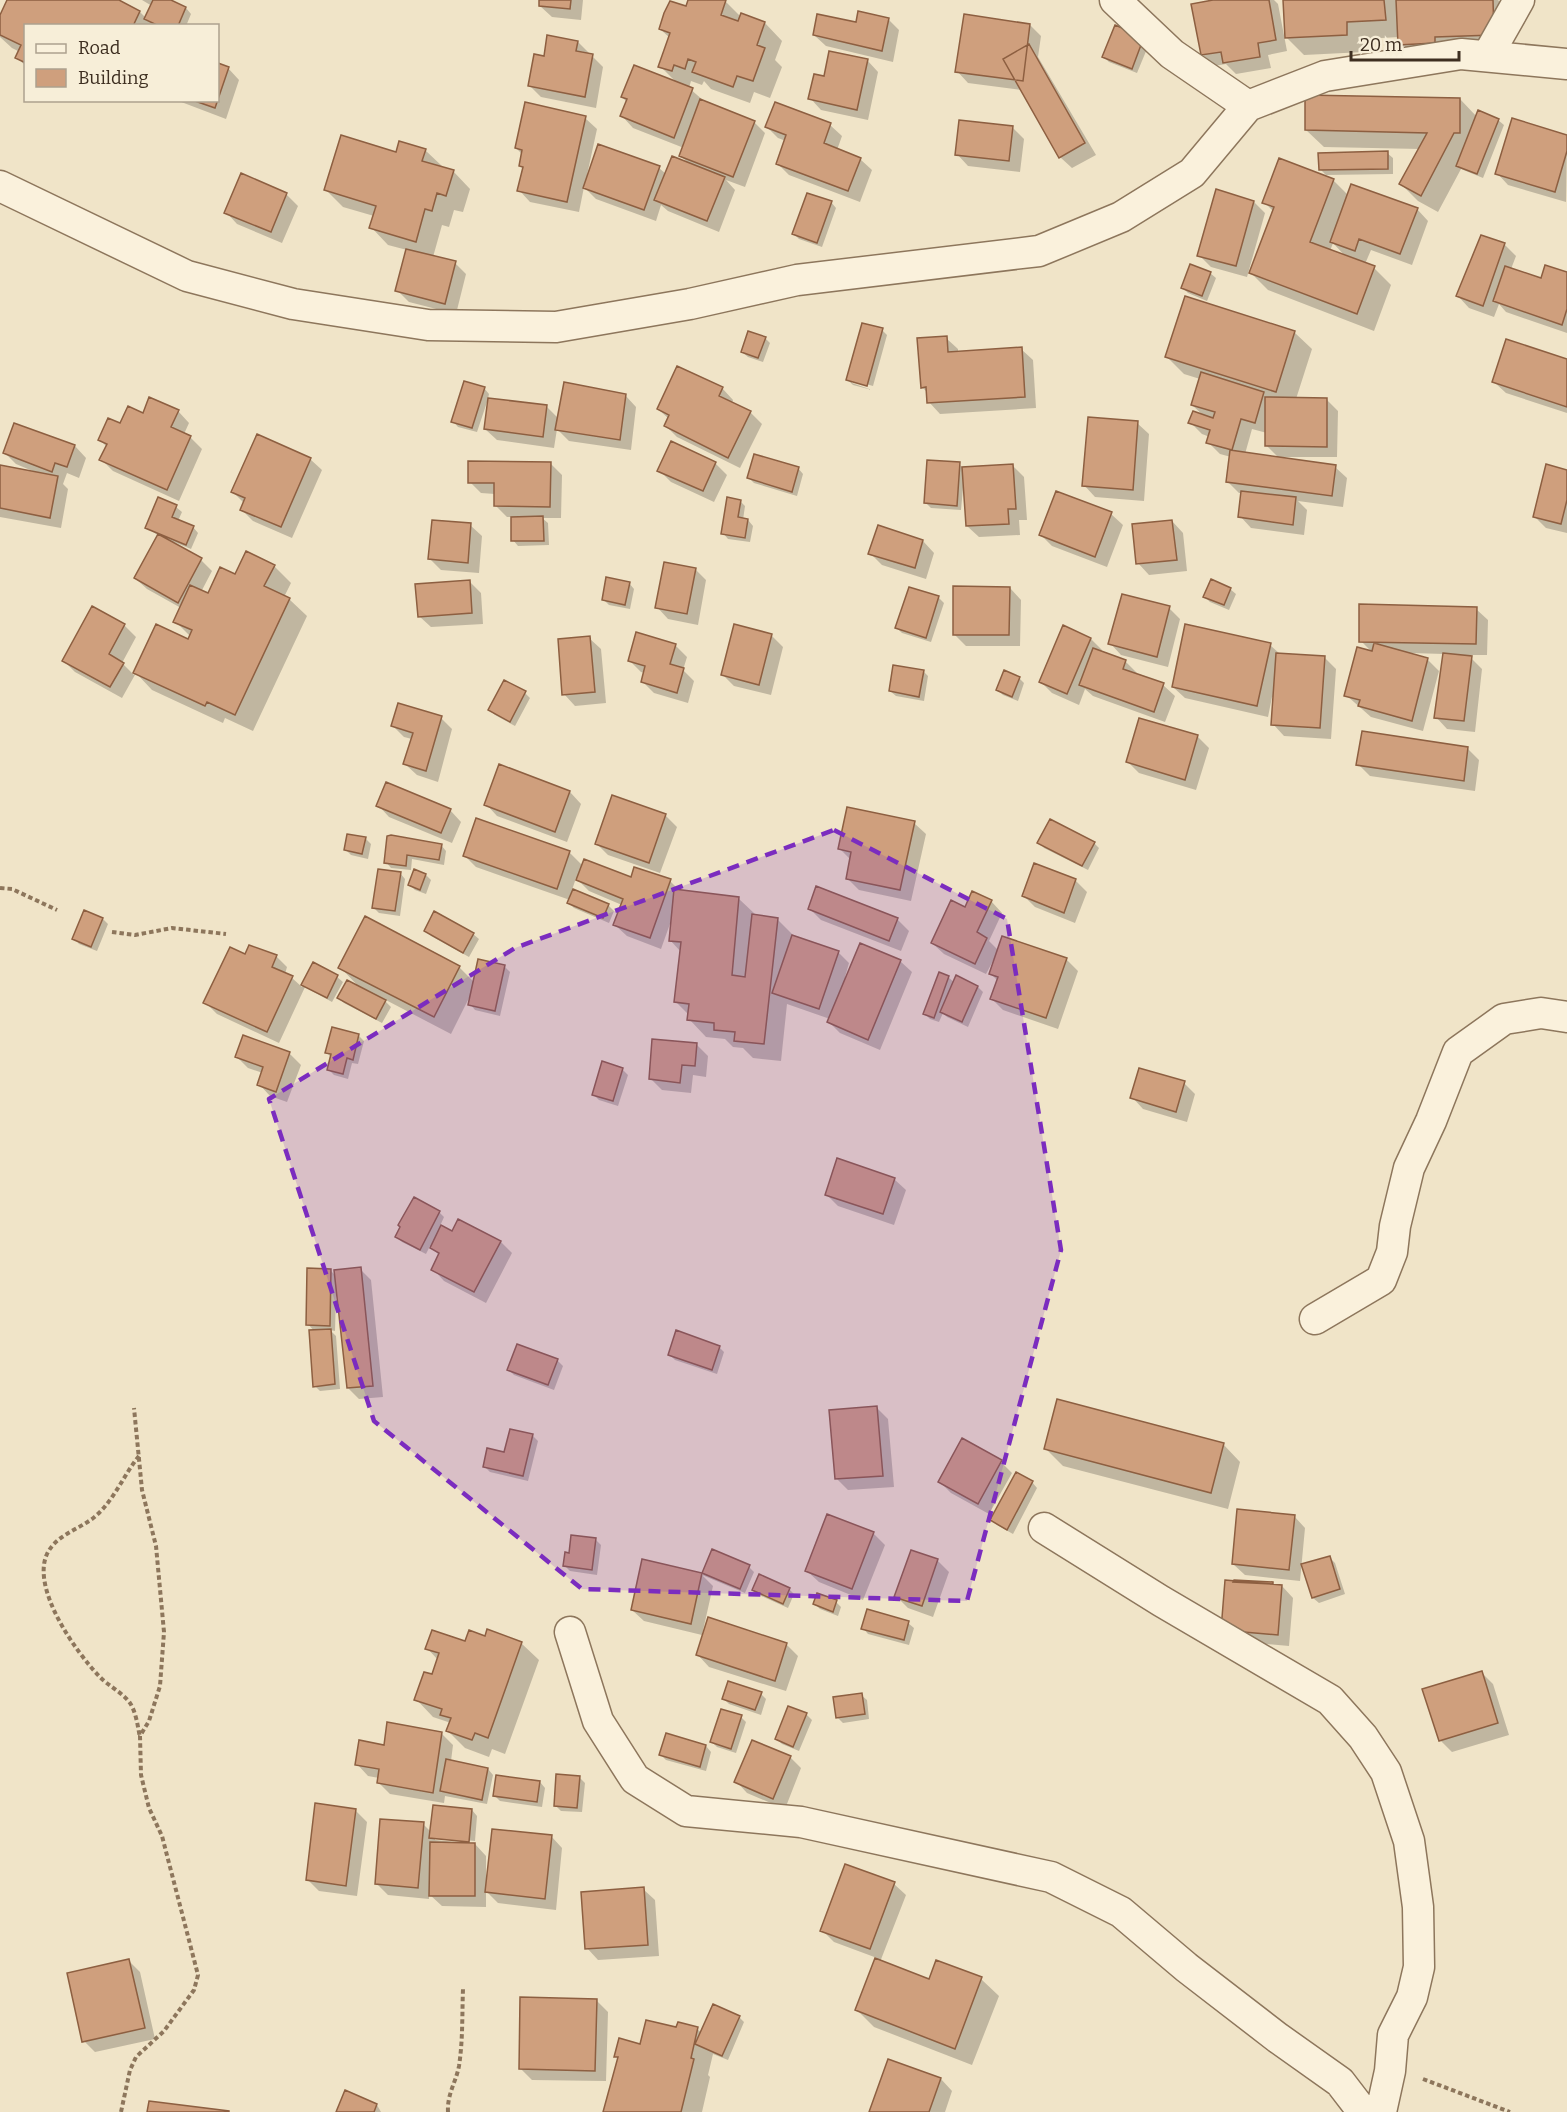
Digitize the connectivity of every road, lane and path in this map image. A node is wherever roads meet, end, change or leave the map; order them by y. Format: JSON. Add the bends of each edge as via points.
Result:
{"nodes":[{"id":1,"x":1115,"y":0,"type":"edge"},
{"id":2,"x":1519,"y":0,"type":"edge"},
{"id":3,"x":1488,"y":55,"type":"junction"},
{"id":4,"x":1567,"y":64,"type":"edge"},
{"id":5,"x":1248,"y":106,"type":"junction"},
{"id":6,"x":0,"y":186,"type":"edge"},
{"id":7,"x":0,"y":888,"type":"edge"},
{"id":8,"x":57,"y":909,"type":"dead end"},
{"id":9,"x":112,"y":932,"type":"dead end"},
{"id":10,"x":226,"y":934,"type":"dead end"},
{"id":11,"x":1567,"y":1017,"type":"edge"},
{"id":12,"x":1315,"y":1319,"type":"dead end"},
{"id":13,"x":134,"y":1408,"type":"dead end"},
{"id":14,"x":139,"y":1456,"type":"junction"},
{"id":15,"x":1044,"y":1528,"type":"dead end"},
{"id":16,"x":570,"y":1632,"type":"dead end"},
{"id":17,"x":140,"y":1739,"type":"junction"},
{"id":18,"x":463,"y":1989,"type":"dead end"},
{"id":19,"x":1390,"y":2071,"type":"junction"},
{"id":20,"x":121,"y":2112,"type":"edge"},
{"id":21,"x":448,"y":2112,"type":"edge"},
{"id":22,"x":1364,"y":2112,"type":"edge"},
{"id":23,"x":1381,"y":2112,"type":"edge"},
{"id":24,"x":1510,"y":2112,"type":"edge"}],
"edges":[{"from":1,"to":5,"type":"street","via":[[1172,54]]},
{"from":2,"to":3,"type":"street"},
{"from":3,"to":4,"type":"street"},
{"from":3,"to":5,"type":"street","via":[[1461,54],[1325,76]]},
{"from":5,"to":6,"type":"street","via":[[1192,173],[1121,217],[1040,251],[797,280],[690,304],[556,327],[428,325],[293,304],[187,276]]},
{"from":7,"to":8,"type":"path","via":[[12,889]]},
{"from":9,"to":10,"type":"path","via":[[135,935],[172,928]]},
{"from":11,"to":12,"type":"street","via":[[1541,1013],[1504,1020],[1458,1052],[1409,1168],[1392,1252],[1381,1280]]},
{"from":13,"to":14,"type":"path"},
{"from":14,"to":17,"type":"path","via":[[142,1490],[156,1546],[164,1632],[159,1686]]},
{"from":14,"to":17,"type":"path","via":[[103,1511],[57,1540],[46,1555],[44,1568],[55,1615],[99,1676],[132,1706]]},
{"from":15,"to":19,"type":"street","via":[[1330,1700],[1363,1737],[1386,1772],[1409,1841],[1418,1907],[1419,1967],[1412,1997],[1393,2035]]},
{"from":16,"to":22,"type":"street","via":[[598,1721],[635,1779],[686,1811],[801,1822],[1052,1877],[1121,1912],[1186,1967],[1340,2082]]},
{"from":17,"to":20,"type":"path","via":[[141,1775],[162,1836],[198,1975],[194,1990],[164,2031],[136,2057]]},
{"from":18,"to":21,"type":"path","via":[[462,2044]]},
{"from":19,"to":23,"type":"street"},
{"from":19,"to":24,"type":"path","via":[[1433,2082]]}]}
